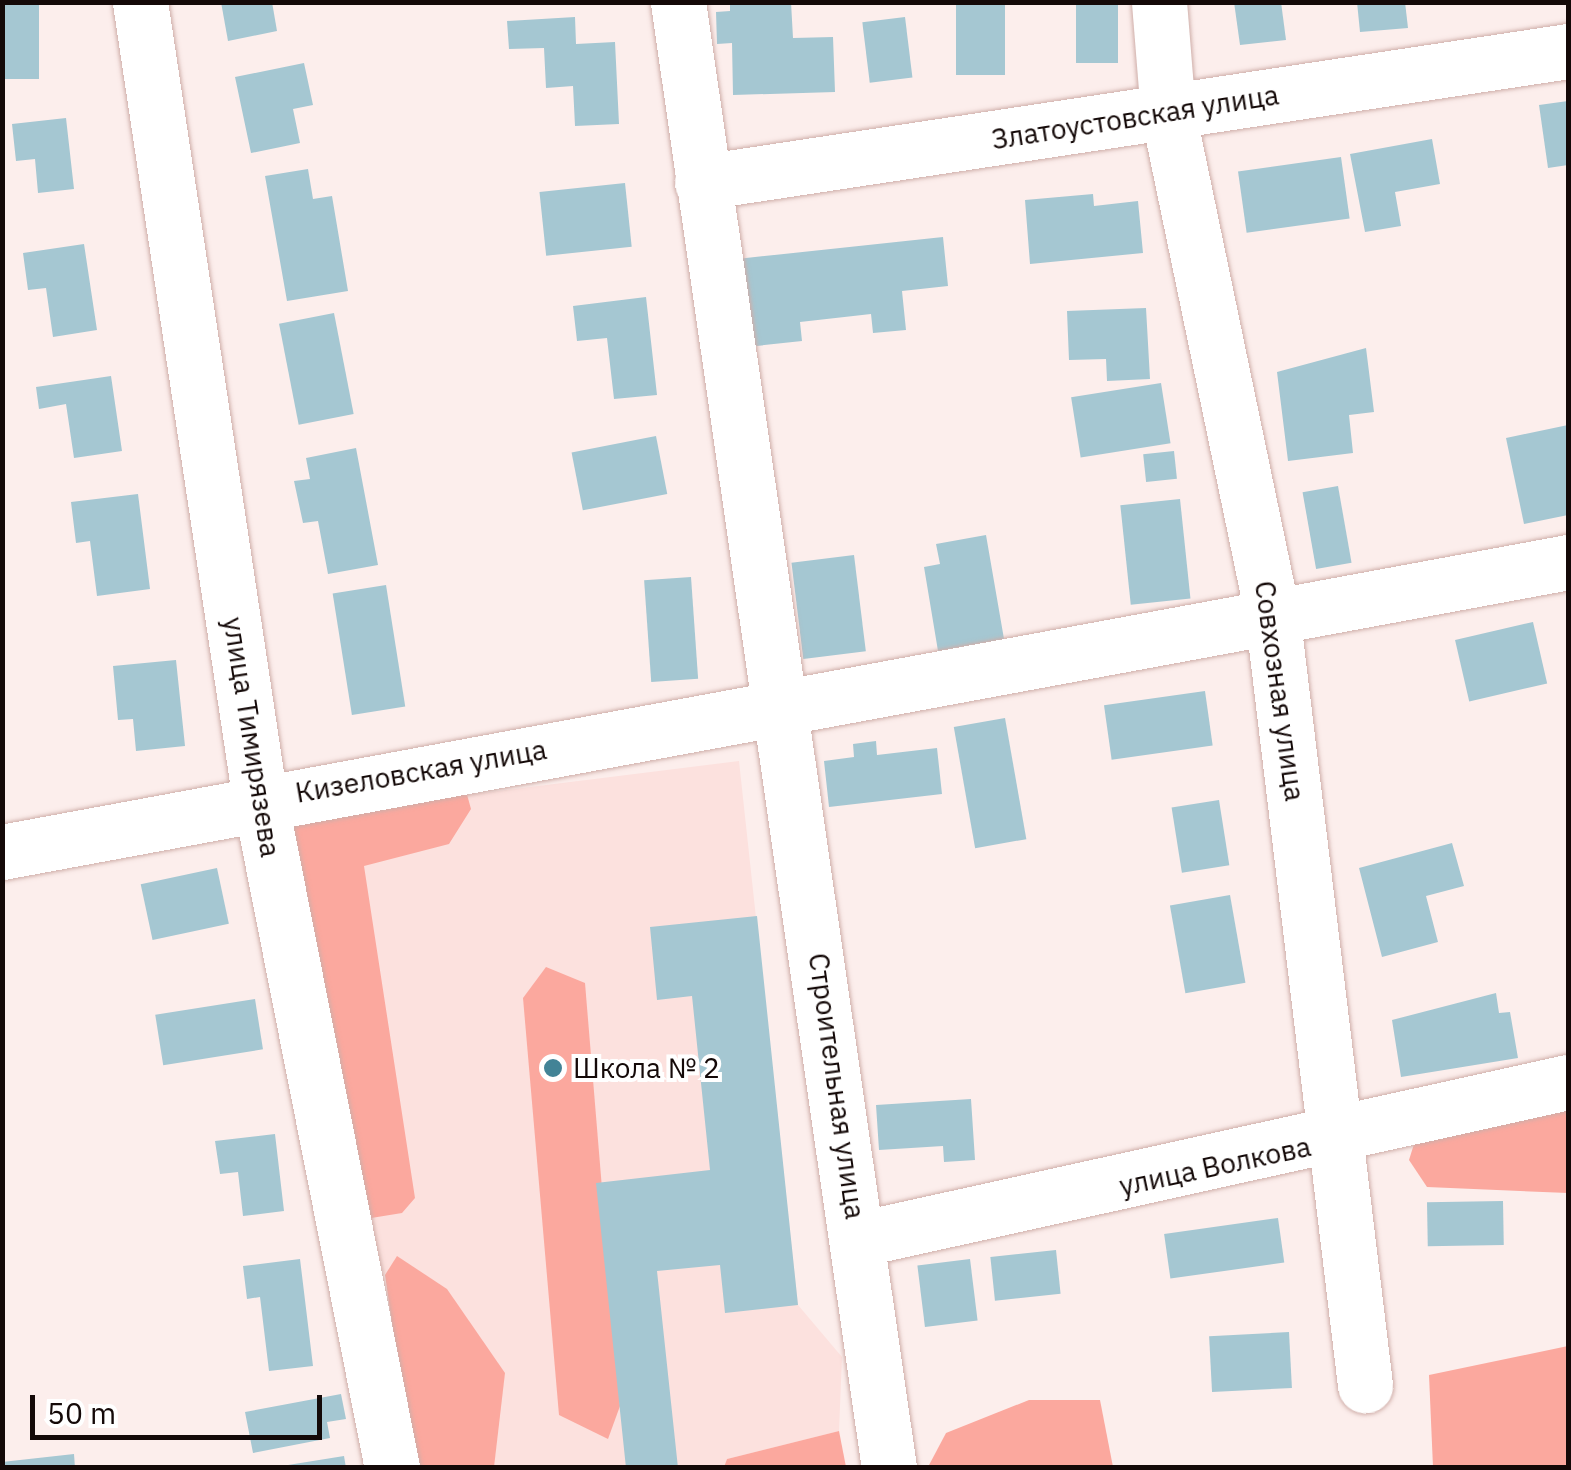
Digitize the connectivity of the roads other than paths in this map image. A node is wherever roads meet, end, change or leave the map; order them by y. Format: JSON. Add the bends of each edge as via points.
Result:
{"nodes":[{"id":1,"x":140,"y":2,"type":"edge"},
{"id":2,"x":678,"y":2,"type":"edge"},
{"id":3,"x":1160,"y":2,"type":"edge"},
{"id":4,"x":1568,"y":50,"type":"edge"},
{"id":5,"x":1168,"y":112,"type":"junction"},
{"id":6,"x":702,"y":182,"type":"junction"},
{"id":7,"x":1568,"y":562,"type":"edge"},
{"id":8,"x":1272,"y":613,"type":"junction"},
{"id":9,"x":780,"y":706,"type":"junction"},
{"id":10,"x":260,"y":800,"type":"junction"},
{"id":11,"x":2,"y":852,"type":"edge"},
{"id":12,"x":1568,"y":1082,"type":"edge"},
{"id":13,"x":1337,"y":1140,"type":"junction"},
{"id":14,"x":859,"y":1239,"type":"junction"},
{"id":15,"x":1365,"y":1385,"type":"dead end"},
{"id":16,"x":392,"y":1468,"type":"edge"},
{"id":17,"x":889,"y":1468,"type":"edge"}],
"edges":[{"from":1,"to":10,"type":"street","name":"улица Тимирязева"},
{"from":2,"to":6,"type":"street","name":"Строительная улица"},
{"from":3,"to":5,"type":"street","name":"Совхозная улица"},
{"from":4,"to":5,"type":"street","name":"Златоустовская улица"},
{"from":5,"to":6,"type":"street","name":"Златоустовская улица"},
{"from":5,"to":8,"type":"street","name":"Совхозная улица"},
{"from":6,"to":9,"type":"street","name":"Строительная улица"},
{"from":7,"to":8,"type":"street","name":"Кизеловская улица"},
{"from":8,"to":9,"type":"street","name":"Кизеловская улица"},
{"from":8,"to":13,"type":"street","name":"Совхозная улица"},
{"from":9,"to":10,"type":"street","name":"Кизеловская улица"},
{"from":9,"to":14,"type":"street","name":"Строительная улица"},
{"from":10,"to":11,"type":"street","name":"Кизеловская улица"},
{"from":10,"to":16,"type":"street","name":"улица Тимирязева"},
{"from":12,"to":13,"type":"street","name":"улица Волкова"},
{"from":13,"to":14,"type":"street","name":"улица Волкова"},
{"from":13,"to":15,"type":"street","name":"Совхозная улица"},
{"from":14,"to":17,"type":"street","name":"Строительная улица"}]}
